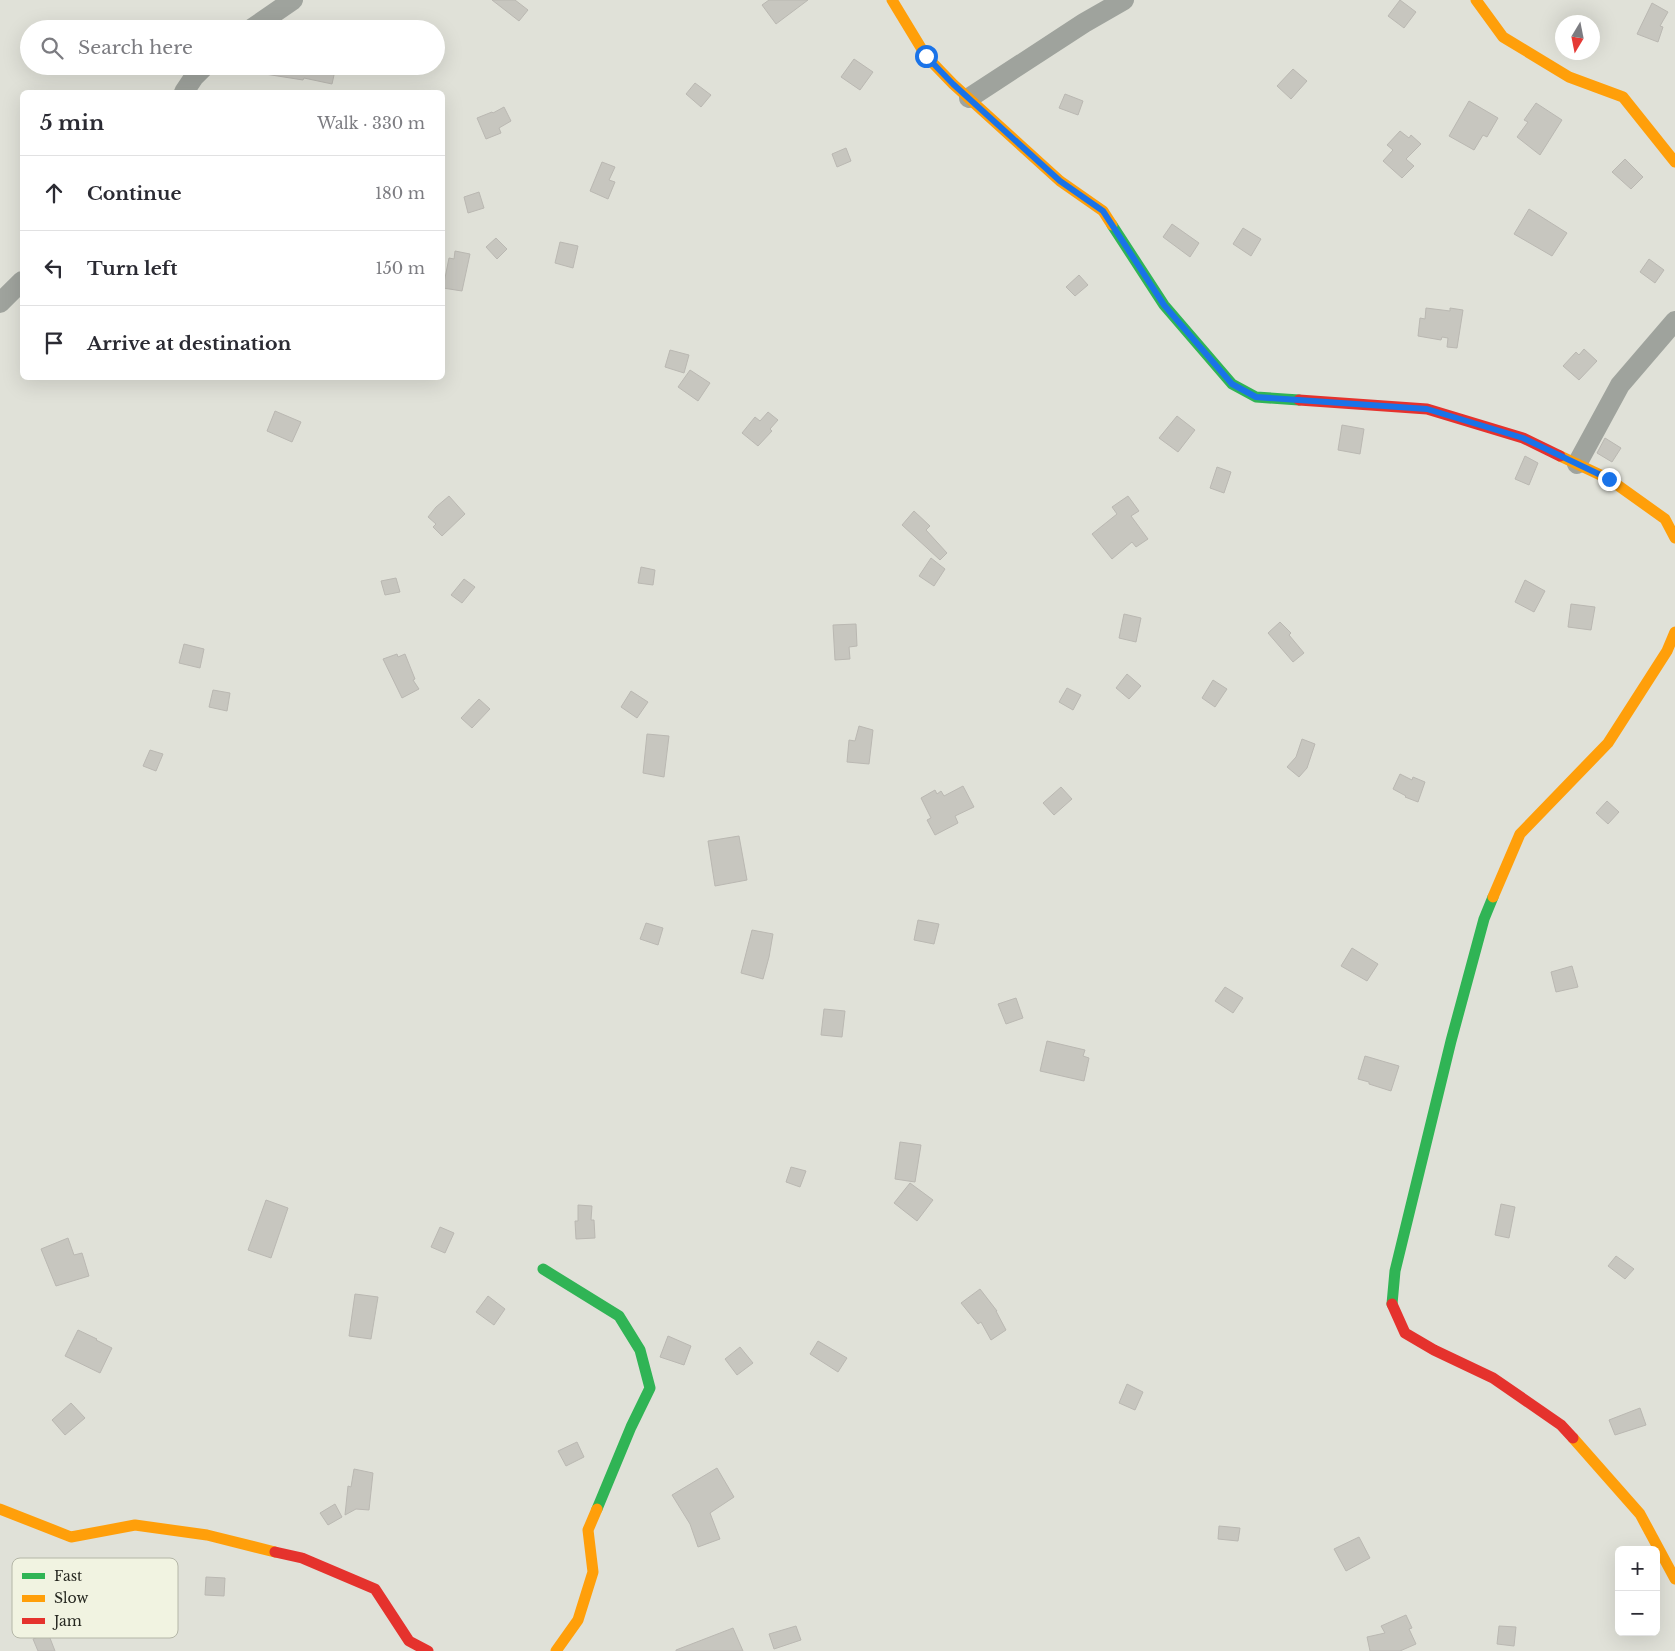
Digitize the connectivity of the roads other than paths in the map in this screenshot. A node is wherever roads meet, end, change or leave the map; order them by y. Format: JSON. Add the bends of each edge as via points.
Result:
{"nodes":[{"id":1,"x":293,"y":0,"type":"edge"},
{"id":2,"x":892,"y":0,"type":"edge"},
{"id":3,"x":1124,"y":0,"type":"edge"},
{"id":4,"x":1476,"y":0,"type":"edge"},
{"id":5,"x":264,"y":20,"type":"edge"},
{"id":6,"x":196,"y":75,"type":"edge"},
{"id":7,"x":185,"y":90,"type":"edge"},
{"id":8,"x":969,"y":98,"type":"junction"},
{"id":9,"x":1675,"y":162,"type":"edge"},
{"id":10,"x":20,"y":283,"type":"edge"},
{"id":11,"x":0,"y":303,"type":"edge"},
{"id":12,"x":1675,"y":321,"type":"edge"},
{"id":13,"x":1577,"y":464,"type":"junction"},
{"id":14,"x":1675,"y":538,"type":"edge"},
{"id":15,"x":1675,"y":632,"type":"edge"},
{"id":16,"x":543,"y":1269,"type":"dead end"},
{"id":17,"x":0,"y":1509,"type":"edge"},
{"id":18,"x":1675,"y":1579,"type":"edge"},
{"id":19,"x":428,"y":1651,"type":"edge"},
{"id":20,"x":556,"y":1651,"type":"edge"}],
"edges":[{"from":1,"to":5,"type":"street"},
{"from":2,"to":8,"type":"street","via":[[926,56]]},
{"from":3,"to":8,"type":"street"},
{"from":4,"to":9,"type":"street","via":[[1503,37],[1569,76],[1622,97]]},
{"from":6,"to":7,"type":"street"},
{"from":8,"to":13,"type":"street","via":[[1060,181],[1103,211],[1164,305],[1232,384],[1256,397],[1427,409],[1523,438]]},
{"from":10,"to":11,"type":"street"},
{"from":12,"to":13,"type":"street","via":[[1620,385]]},
{"from":13,"to":14,"type":"street","via":[[1609,479],[1665,519]]},
{"from":15,"to":18,"type":"street","via":[[1667,651],[1608,742],[1520,834],[1484,919],[1395,1271],[1392,1304],[1405,1333],[1493,1378],[1561,1425],[1640,1514]]},
{"from":16,"to":20,"type":"street","via":[[619,1316],[640,1350],[650,1388],[588,1530],[593,1572],[578,1620]]},
{"from":17,"to":19,"type":"street","via":[[71,1537],[135,1525],[207,1535],[302,1558],[375,1589],[409,1641]]}]}
